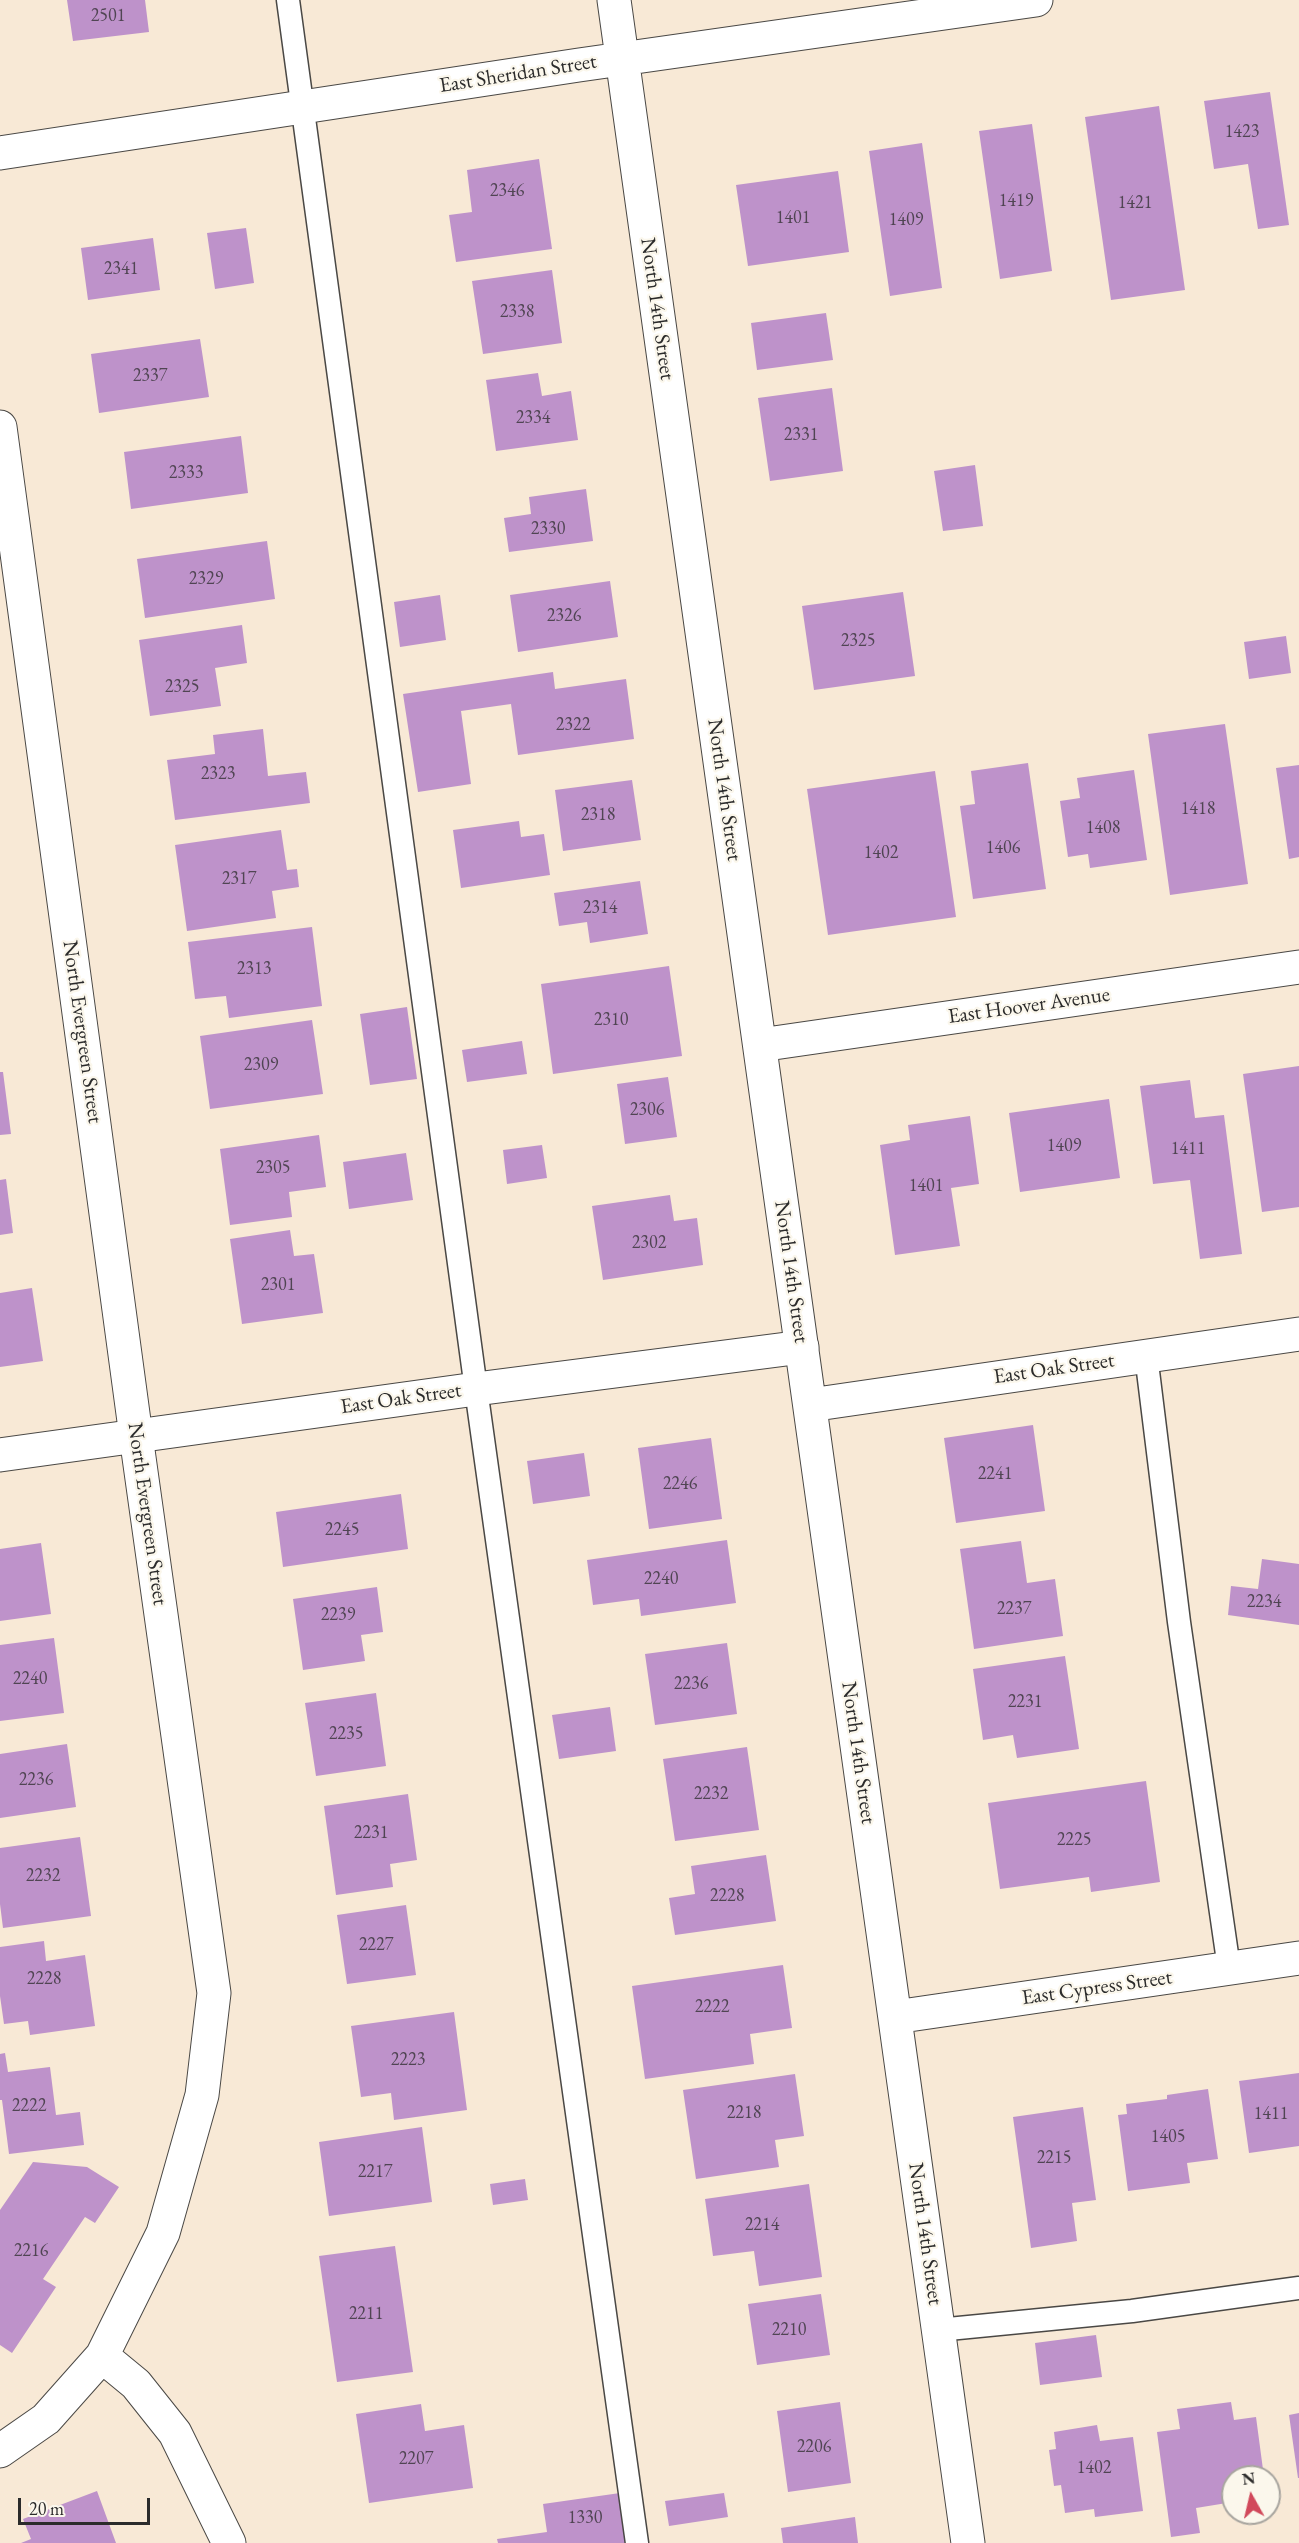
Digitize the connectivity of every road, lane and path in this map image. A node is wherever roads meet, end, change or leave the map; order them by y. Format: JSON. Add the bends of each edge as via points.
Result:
{"nodes":[{"id":1,"x":288,"y":0,"type":"edge"},
{"id":2,"x":614,"y":0,"type":"edge"},
{"id":3,"x":1036,"y":0,"type":"edge"},
{"id":4,"x":622,"y":58,"type":"junction"},
{"id":5,"x":304,"y":106,"type":"junction"},
{"id":6,"x":0,"y":153,"type":"edge"},
{"id":7,"x":0,"y":427,"type":"edge"},
{"id":8,"x":1299,"y":967,"type":"edge"},
{"id":9,"x":760,"y":1045,"type":"junction"},
{"id":10,"x":1299,"y":1334,"type":"edge"},
{"id":11,"x":802,"y":1347,"type":"junction"},
{"id":12,"x":1146,"y":1355,"type":"junction"},
{"id":13,"x":476,"y":1389,"type":"junction"},
{"id":14,"x":810,"y":1405,"type":"junction"},
{"id":15,"x":136,"y":1436,"type":"junction"},
{"id":16,"x":0,"y":1455,"type":"edge"},
{"id":17,"x":1299,"y":1958,"type":"edge"},
{"id":18,"x":1230,"y":1968,"type":"junction"},
{"id":19,"x":895,"y":2017,"type":"junction"},
{"id":20,"x":1299,"y":2288,"type":"edge"},
{"id":21,"x":938,"y":2330,"type":"junction"},
{"id":22,"x":102,"y":2356,"type":"junction"},
{"id":23,"x":0,"y":2451,"type":"edge"},
{"id":24,"x":229,"y":2543,"type":"edge"},
{"id":25,"x":637,"y":2543,"type":"edge"},
{"id":26,"x":968,"y":2543,"type":"edge"}],
"edges":[{"from":1,"to":5,"type":"lane"},
{"from":2,"to":4,"type":"street","name":"North 14th Street"},
{"from":3,"to":4,"type":"street","name":"East Sheridan Street"},
{"from":4,"to":5,"type":"street","name":"East Sheridan Street"},
{"from":4,"to":9,"type":"street","name":"North 14th Street"},
{"from":5,"to":6,"type":"street","name":"East Sheridan Street"},
{"from":5,"to":13,"type":"lane"},
{"from":7,"to":15,"type":"street","name":"North Evergreen Street"},
{"from":8,"to":9,"type":"street","name":"East Hoover Avenue"},
{"from":9,"to":11,"type":"street","name":"North 14th Street"},
{"from":10,"to":12,"type":"street","name":"East Oak Street"},
{"from":11,"to":13,"type":"street","name":"East Oak Street"},
{"from":11,"to":14,"type":"street","name":"North 14th Street"},
{"from":12,"to":14,"type":"street","name":"East Oak Street"},
{"from":12,"to":18,"type":"lane","via":[[1179,1622]]},
{"from":13,"to":15,"type":"street","name":"East Oak Street"},
{"from":13,"to":25,"type":"lane"},
{"from":14,"to":19,"type":"street","name":"North 14th Street"},
{"from":15,"to":16,"type":"street","name":"East Oak Street"},
{"from":15,"to":22,"type":"street","name":"North Evergreen Street","via":[[214,1993],[202,2095],[163,2233]]},
{"from":17,"to":18,"type":"street","name":"East Cypress Street"},
{"from":18,"to":19,"type":"street","name":"East Cypress Street"},
{"from":19,"to":21,"type":"street","name":"North 14th Street"},
{"from":20,"to":21,"type":"lane","via":[[1132,2311]]},
{"from":21,"to":26,"type":"street","name":"North 14th Street"},
{"from":22,"to":23,"type":"street","name":"North Evergreen Street","via":[[46,2419]]},
{"from":22,"to":24,"type":"street","via":[[136,2384],[175,2433]]}]}
